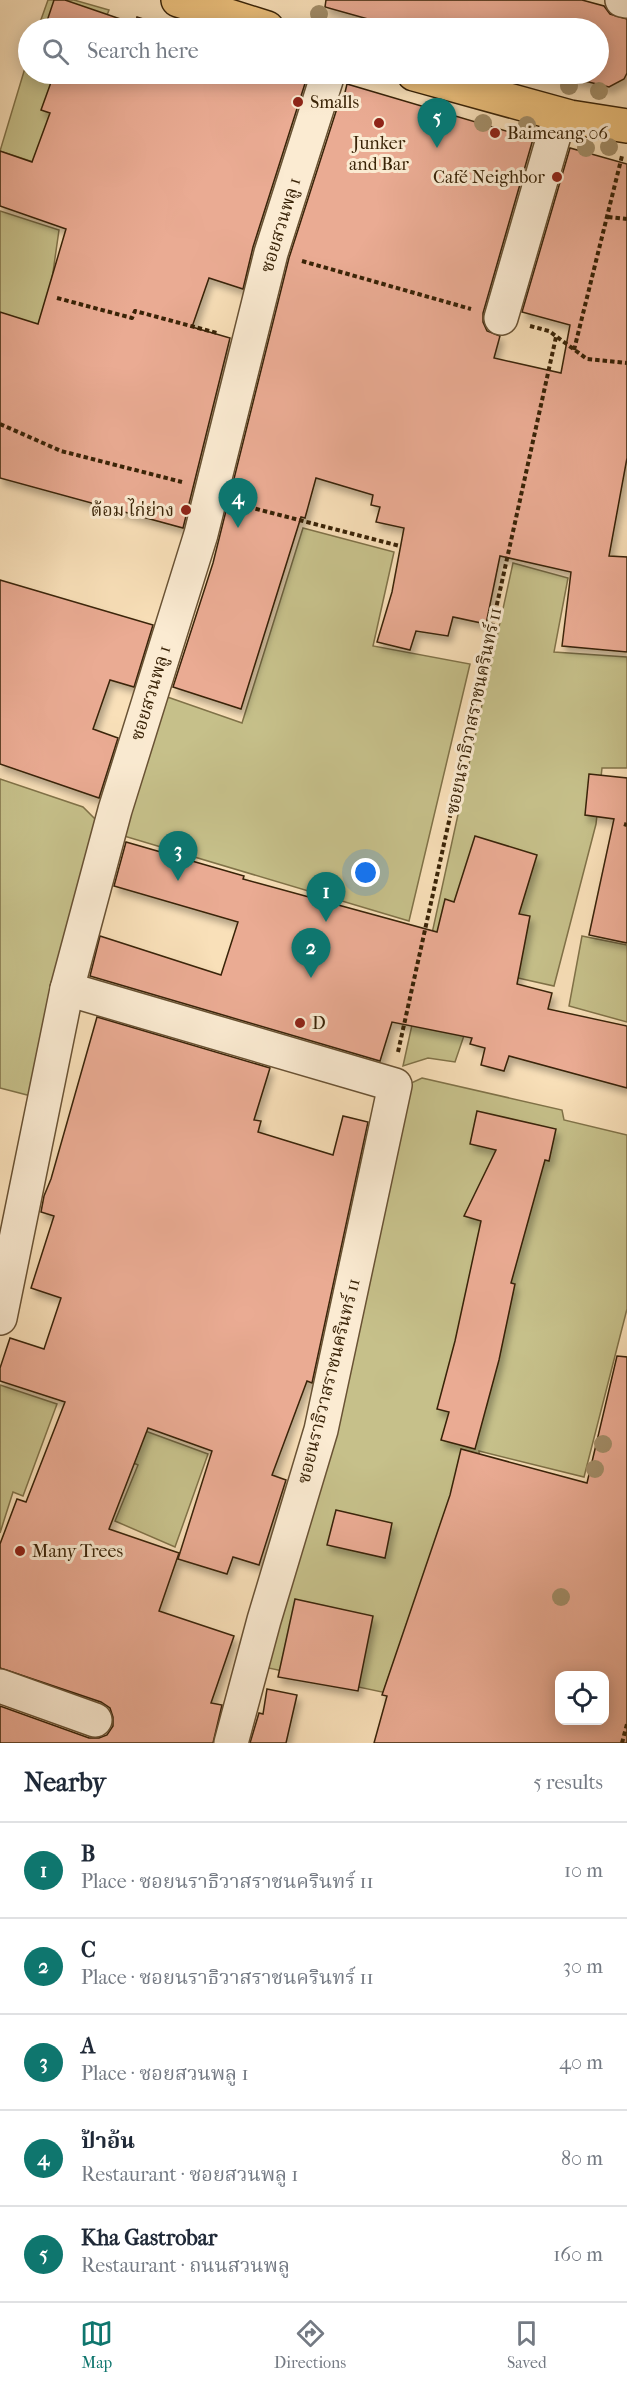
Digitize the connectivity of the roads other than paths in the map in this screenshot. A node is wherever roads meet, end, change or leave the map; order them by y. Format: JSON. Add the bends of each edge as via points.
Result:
{"nodes":[{"id":1,"x":178,"y":0,"type":"edge"},
{"id":2,"x":622,"y":0,"type":"edge"},
{"id":3,"x":627,"y":1,"type":"edge"},
{"id":4,"x":235,"y":18,"type":"edge"},
{"id":5,"x":325,"y":84,"type":"edge"},
{"id":6,"x":450,"y":84,"type":"edge"},
{"id":7,"x":560,"y":115,"type":"junction"},
{"id":8,"x":625,"y":139,"type":"edge"},
{"id":9,"x":501,"y":318,"type":"road end"},
{"id":10,"x":67,"y":989,"type":"junction"},
{"id":11,"x":0,"y":1318,"type":"edge"},
{"id":12,"x":0,"y":1686,"type":"edge"},
{"id":13,"x":95,"y":1720,"type":"dead end"},
{"id":14,"x":231,"y":1743,"type":"edge"}],
"edges":[{"from":1,"to":4,"type":"main road"},
{"from":2,"to":3,"type":"street"},
{"from":5,"to":10,"type":"street","name":"ซอยสวนพลู 1","via":[[271,253],[201,534],[115,810]]},
{"from":6,"to":7,"type":"main road"},
{"from":7,"to":8,"type":"main road"},
{"from":7,"to":9,"type":"street"},
{"from":10,"to":11,"type":"street","name":"ซอยสวนพลู 1"},
{"from":10,"to":14,"type":"street","name":"ซอยนราธิวาสราชนครินทร์ 11","via":[[395,1085],[321,1430]]},
{"from":12,"to":13,"type":"street"}]}
